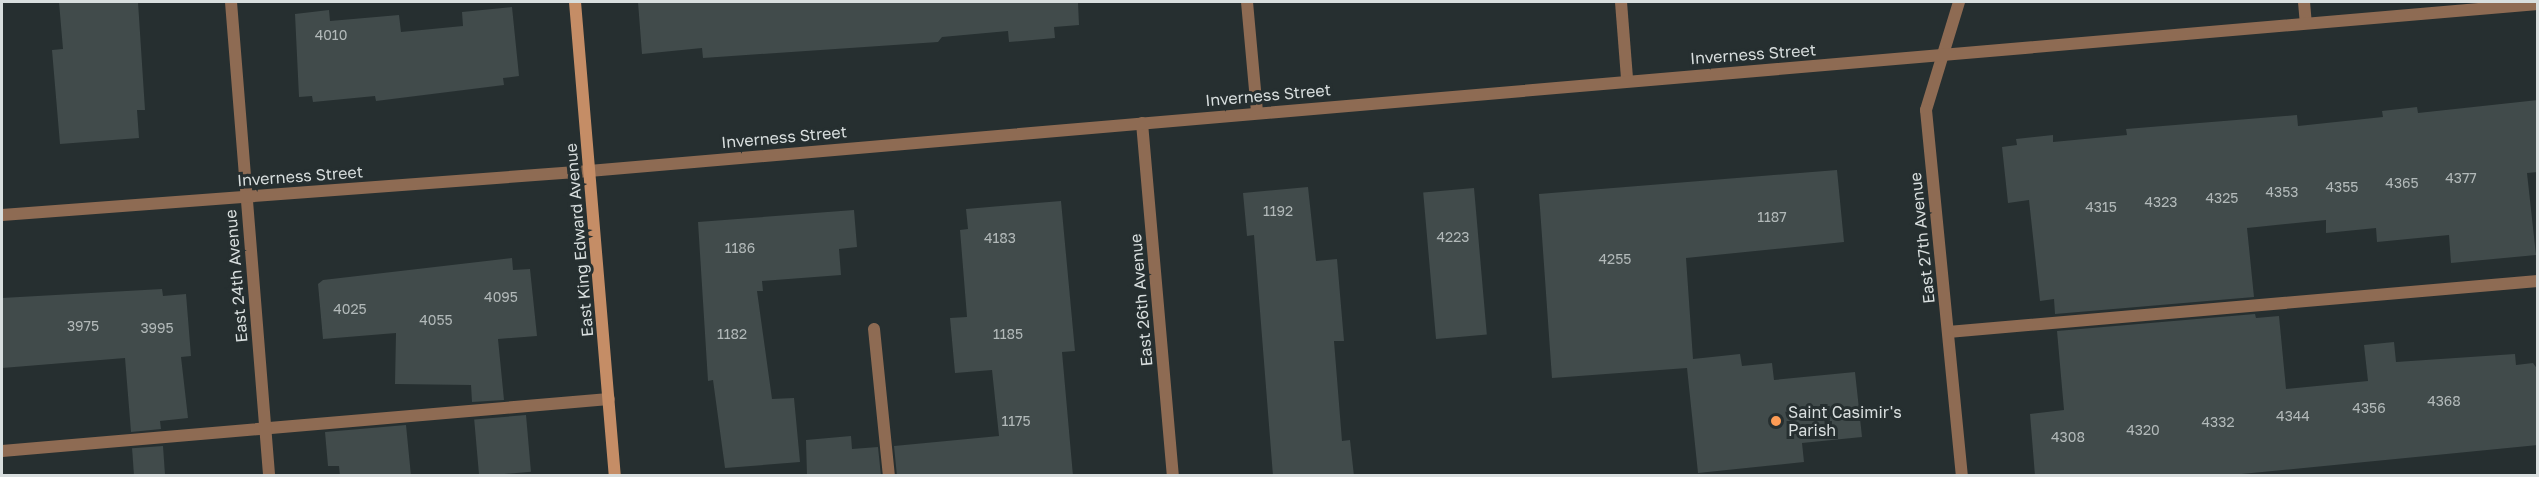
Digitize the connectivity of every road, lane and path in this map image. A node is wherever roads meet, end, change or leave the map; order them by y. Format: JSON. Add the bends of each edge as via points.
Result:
{"nodes":[{"id":1,"x":231,"y":2,"type":"edge"},
{"id":2,"x":574,"y":2,"type":"edge"},
{"id":3,"x":1247,"y":2,"type":"edge"},
{"id":4,"x":1621,"y":2,"type":"edge"},
{"id":5,"x":1959,"y":2,"type":"edge"},
{"id":6,"x":2304,"y":2,"type":"edge"},
{"id":7,"x":2538,"y":4,"type":"edge"},
{"id":8,"x":2306,"y":23,"type":"junction"},
{"id":9,"x":1945,"y":56,"type":"junction"},
{"id":10,"x":1628,"y":79,"type":"junction"},
{"id":11,"x":1257,"y":112,"type":"junction"},
{"id":12,"x":1142,"y":123,"type":"junction"},
{"id":13,"x":589,"y":171,"type":"junction"},
{"id":14,"x":247,"y":196,"type":"junction"},
{"id":15,"x":2,"y":215,"type":"edge"},
{"id":16,"x":2538,"y":281,"type":"edge"},
{"id":17,"x":873,"y":329,"type":"dead end"},
{"id":18,"x":1948,"y":332,"type":"junction"},
{"id":19,"x":609,"y":399,"type":"junction"},
{"id":20,"x":265,"y":428,"type":"junction"},
{"id":21,"x":2,"y":451,"type":"edge"},
{"id":22,"x":269,"y":476,"type":"edge"},
{"id":23,"x":615,"y":476,"type":"edge"},
{"id":24,"x":889,"y":476,"type":"edge"},
{"id":25,"x":1173,"y":476,"type":"edge"},
{"id":26,"x":1962,"y":476,"type":"edge"}],
"edges":[{"from":1,"to":14,"type":"street","name":"East 24th Avenue"},
{"from":2,"to":13,"type":"main road","name":"East King Edward Avenue"},
{"from":3,"to":11,"type":"street"},
{"from":4,"to":10,"type":"street"},
{"from":5,"to":9,"type":"street","name":"East 27th Avenue"},
{"from":6,"to":8,"type":"street"},
{"from":7,"to":8,"type":"street","name":"Inverness Street"},
{"from":8,"to":9,"type":"street","name":"Inverness Street"},
{"from":9,"to":10,"type":"street","name":"Inverness Street"},
{"from":9,"to":18,"type":"street","name":"East 27th Avenue","via":[[1926,110]]},
{"from":10,"to":11,"type":"street","name":"Inverness Street"},
{"from":11,"to":12,"type":"street","name":"Inverness Street"},
{"from":12,"to":13,"type":"street","name":"Inverness Street"},
{"from":12,"to":25,"type":"street","name":"East 26th Avenue"},
{"from":13,"to":14,"type":"street","name":"Inverness Street"},
{"from":13,"to":19,"type":"main road","name":"East King Edward Avenue"},
{"from":14,"to":15,"type":"street","name":"Inverness Street"},
{"from":14,"to":20,"type":"street","name":"East 24th Avenue"},
{"from":16,"to":18,"type":"street"},
{"from":17,"to":24,"type":"street"},
{"from":18,"to":26,"type":"street","name":"East 27th Avenue"},
{"from":19,"to":20,"type":"street"},
{"from":19,"to":23,"type":"main road","name":"East King Edward Avenue"},
{"from":20,"to":21,"type":"street"},
{"from":20,"to":22,"type":"street","name":"East 24th Avenue"}]}
